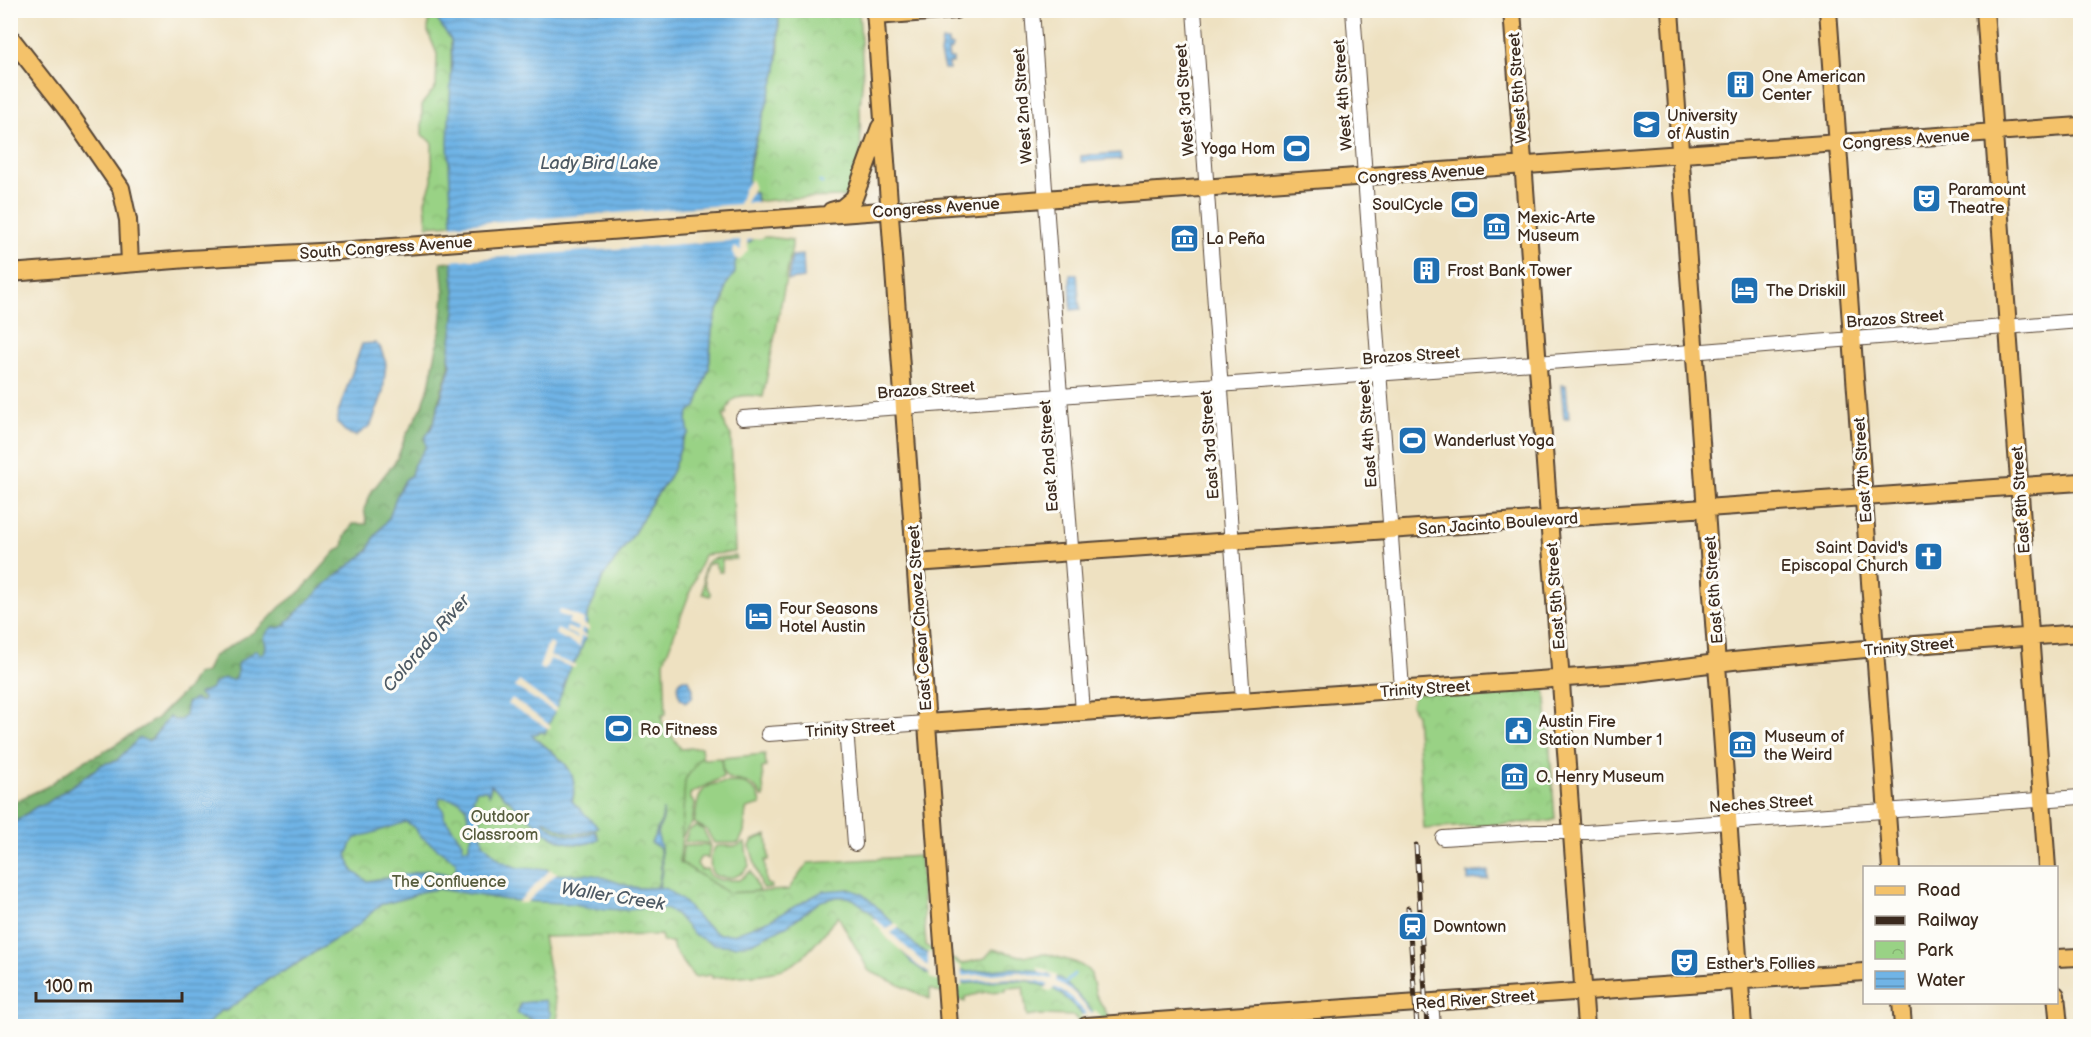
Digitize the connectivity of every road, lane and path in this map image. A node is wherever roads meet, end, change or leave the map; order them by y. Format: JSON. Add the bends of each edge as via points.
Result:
{"nodes":[{"id":1,"x":955,"y":10,"type":"edge"},
{"id":2,"x":1032,"y":10,"type":"edge"},
{"id":3,"x":1194,"y":10,"type":"edge"},
{"id":4,"x":1353,"y":10,"type":"edge"},
{"id":5,"x":1512,"y":10,"type":"edge"},
{"id":6,"x":1670,"y":10,"type":"edge"},
{"id":7,"x":1828,"y":10,"type":"edge"},
{"id":8,"x":1985,"y":10,"type":"edge"},
{"id":9,"x":875,"y":13,"type":"edge"},
{"id":10,"x":10,"y":37,"type":"edge"},
{"id":11,"x":882,"y":119,"type":"junction"},
{"id":12,"x":2080,"y":126,"type":"edge"},
{"id":13,"x":1994,"y":133,"type":"junction"},
{"id":14,"x":1838,"y":143,"type":"junction"},
{"id":15,"x":1681,"y":154,"type":"junction"},
{"id":16,"x":1523,"y":166,"type":"junction"},
{"id":17,"x":1365,"y":177,"type":"junction"},
{"id":18,"x":1207,"y":188,"type":"junction"},
{"id":19,"x":1045,"y":199,"type":"junction"},
{"id":20,"x":889,"y":210,"type":"junction"},
{"id":21,"x":819,"y":216,"type":"junction"},
{"id":22,"x":762,"y":221,"type":"joint"},
{"id":23,"x":130,"y":263,"type":"junction"},
{"id":24,"x":10,"y":273,"type":"edge"},
{"id":25,"x":2080,"y":321,"type":"edge"},
{"id":26,"x":2007,"y":326,"type":"junction"},
{"id":27,"x":1852,"y":338,"type":"junction"},
{"id":28,"x":1696,"y":351,"type":"junction"},
{"id":29,"x":1538,"y":363,"type":"junction"},
{"id":30,"x":1379,"y":374,"type":"junction"},
{"id":31,"x":1221,"y":385,"type":"junction"},
{"id":32,"x":1060,"y":396,"type":"junction"},
{"id":33,"x":903,"y":407,"type":"junction"},
{"id":34,"x":743,"y":418,"type":"dead end"},
{"id":35,"x":2080,"y":482,"type":"edge"},
{"id":36,"x":2019,"y":486,"type":"junction"},
{"id":37,"x":1864,"y":497,"type":"junction"},
{"id":38,"x":1707,"y":508,"type":"junction"},
{"id":39,"x":1549,"y":519,"type":"junction"},
{"id":40,"x":1390,"y":530,"type":"junction"},
{"id":41,"x":1232,"y":541,"type":"junction"},
{"id":42,"x":1071,"y":553,"type":"junction"},
{"id":43,"x":915,"y":563,"type":"junction"},
{"id":44,"x":2080,"y":633,"type":"edge"},
{"id":45,"x":2030,"y":637,"type":"junction"},
{"id":46,"x":1875,"y":649,"type":"junction"},
{"id":47,"x":1718,"y":663,"type":"junction"},
{"id":48,"x":1561,"y":678,"type":"junction"},
{"id":49,"x":1402,"y":689,"type":"junction"},
{"id":50,"x":1243,"y":700,"type":"junction"},
{"id":51,"x":1083,"y":712,"type":"junction"},
{"id":52,"x":926,"y":723,"type":"junction"},
{"id":53,"x":846,"y":728,"type":"junction"},
{"id":54,"x":768,"y":734,"type":"dead end"},
{"id":55,"x":2080,"y":797,"type":"edge"},
{"id":56,"x":2042,"y":800,"type":"junction"},
{"id":57,"x":1887,"y":811,"type":"junction"},
{"id":58,"x":1729,"y":822,"type":"junction"},
{"id":59,"x":1572,"y":832,"type":"junction"},
{"id":60,"x":1443,"y":838,"type":"dead end"},
{"id":61,"x":855,"y":844,"type":"dead end"},
{"id":62,"x":1891,"y":866,"type":"edge"},
{"id":63,"x":2047,"y":866,"type":"edge"},
{"id":64,"x":2080,"y":957,"type":"edge"},
{"id":65,"x":2058,"y":958,"type":"edge"},
{"id":66,"x":1863,"y":972,"type":"edge"},
{"id":67,"x":1739,"y":980,"type":"junction"},
{"id":68,"x":1583,"y":991,"type":"junction"},
{"id":69,"x":1431,"y":1002,"type":"junction"},
{"id":70,"x":1901,"y":1004,"type":"edge"},
{"id":71,"x":1265,"y":1020,"type":"edge"},
{"id":72,"x":949,"y":1026,"type":"edge"},
{"id":73,"x":1086,"y":1026,"type":"edge"},
{"id":74,"x":1433,"y":1026,"type":"edge"},
{"id":75,"x":1586,"y":1026,"type":"edge"},
{"id":76,"x":1743,"y":1026,"type":"edge"},
{"id":77,"x":1903,"y":1026,"type":"edge"}],
"edges":[{"from":1,"to":9,"type":"main road"},
{"from":2,"to":19,"type":"street","name":"West 2nd Street"},
{"from":3,"to":18,"type":"street","name":"West 3rd Street"},
{"from":4,"to":17,"type":"street","name":"West 4th Street"},
{"from":5,"to":16,"type":"main road","name":"West 5th Street"},
{"from":6,"to":15,"type":"main road","name":"East 6th Street"},
{"from":7,"to":14,"type":"main road","name":"East 7th Street"},
{"from":8,"to":13,"type":"main road","name":"East 8th Street"},
{"from":9,"to":11,"type":"main road","name":"East Cesar Chavez Street"},
{"from":10,"to":23,"type":"main road","via":[[122,188]]},
{"from":11,"to":20,"type":"main road","name":"East Cesar Chavez Street"},
{"from":11,"to":21,"type":"main road","via":[[855,198],[842,208]]},
{"from":12,"to":13,"type":"main road","name":"Congress Avenue"},
{"from":13,"to":14,"type":"main road","name":"Congress Avenue"},
{"from":13,"to":26,"type":"main road","name":"East 8th Street"},
{"from":14,"to":15,"type":"main road","name":"Congress Avenue"},
{"from":14,"to":27,"type":"main road","name":"East 7th Street"},
{"from":15,"to":16,"type":"main road","name":"Congress Avenue"},
{"from":15,"to":28,"type":"main road","name":"East 6th Street"},
{"from":16,"to":17,"type":"main road","name":"Congress Avenue"},
{"from":16,"to":29,"type":"main road","name":"East 5th Street"},
{"from":17,"to":18,"type":"main road","name":"Congress Avenue"},
{"from":17,"to":30,"type":"street","name":"East 4th Street"},
{"from":18,"to":19,"type":"main road","name":"Congress Avenue"},
{"from":18,"to":31,"type":"street","name":"East 3rd Street"},
{"from":19,"to":20,"type":"main road","name":"Congress Avenue"},
{"from":19,"to":32,"type":"street","name":"East 2nd Street"},
{"from":20,"to":21,"type":"main road","name":"Congress Avenue"},
{"from":20,"to":33,"type":"main road","name":"East Cesar Chavez Street"},
{"from":21,"to":22,"type":"main road","name":"Congress Avenue"},
{"from":22,"to":23,"type":"main road","name":"South Congress Avenue"},
{"from":23,"to":24,"type":"main road","name":"South Congress Avenue"},
{"from":25,"to":26,"type":"street","name":"Brazos Street"},
{"from":26,"to":27,"type":"street","name":"Brazos Street"},
{"from":26,"to":36,"type":"main road","name":"East 8th Street"},
{"from":27,"to":28,"type":"street","name":"Brazos Street"},
{"from":27,"to":37,"type":"main road","name":"East 7th Street"},
{"from":28,"to":29,"type":"street","name":"Brazos Street"},
{"from":28,"to":38,"type":"main road","name":"East 6th Street"},
{"from":29,"to":30,"type":"street","name":"Brazos Street"},
{"from":29,"to":39,"type":"main road","name":"East 5th Street"},
{"from":30,"to":31,"type":"street","name":"Brazos Street"},
{"from":30,"to":40,"type":"street","name":"East 4th Street"},
{"from":31,"to":32,"type":"street","name":"Brazos Street"},
{"from":31,"to":41,"type":"street","name":"East 3rd Street"},
{"from":32,"to":33,"type":"street","name":"Brazos Street"},
{"from":32,"to":42,"type":"street","name":"East 2nd Street"},
{"from":33,"to":34,"type":"street","name":"Brazos Street"},
{"from":33,"to":43,"type":"main road","name":"East Cesar Chavez Street"},
{"from":35,"to":36,"type":"main road","name":"San Jacinto Boulevard"},
{"from":36,"to":37,"type":"main road","name":"San Jacinto Boulevard"},
{"from":36,"to":45,"type":"main road","name":"East 8th Street"},
{"from":37,"to":38,"type":"main road","name":"San Jacinto Boulevard"},
{"from":37,"to":46,"type":"main road","name":"East 7th Street"},
{"from":38,"to":39,"type":"main road","name":"San Jacinto Boulevard"},
{"from":38,"to":47,"type":"main road","name":"East 6th Street"},
{"from":39,"to":40,"type":"main road","name":"San Jacinto Boulevard"},
{"from":39,"to":48,"type":"main road","name":"East 5th Street"},
{"from":40,"to":41,"type":"main road","name":"San Jacinto Boulevard"},
{"from":40,"to":49,"type":"street","name":"East 4th Street"},
{"from":41,"to":42,"type":"main road","name":"San Jacinto Boulevard"},
{"from":41,"to":50,"type":"street","name":"East 3rd Street"},
{"from":42,"to":43,"type":"main road","name":"San Jacinto Boulevard"},
{"from":42,"to":51,"type":"street","name":"East 2nd Street"},
{"from":43,"to":52,"type":"main road","name":"East Cesar Chavez Street"},
{"from":44,"to":45,"type":"main road","name":"Trinity Street"},
{"from":45,"to":46,"type":"main road","name":"Trinity Street"},
{"from":45,"to":56,"type":"main road","name":"East 8th Street"},
{"from":46,"to":47,"type":"main road","name":"Trinity Street"},
{"from":46,"to":57,"type":"main road","name":"East 7th Street"},
{"from":47,"to":48,"type":"main road","name":"Trinity Street"},
{"from":47,"to":58,"type":"main road","name":"East 6th Street"},
{"from":48,"to":49,"type":"main road","name":"Trinity Street"},
{"from":48,"to":59,"type":"main road","name":"East 5th Street"},
{"from":49,"to":50,"type":"main road","name":"Trinity Street"},
{"from":50,"to":51,"type":"main road","name":"Trinity Street"},
{"from":51,"to":52,"type":"main road","name":"Trinity Street"},
{"from":52,"to":53,"type":"street","name":"Trinity Street"},
{"from":52,"to":72,"type":"main road","name":"East Cesar Chavez Street"},
{"from":53,"to":54,"type":"street","name":"Trinity Street"},
{"from":53,"to":61,"type":"street"},
{"from":55,"to":56,"type":"street","name":"Neches Street"},
{"from":56,"to":57,"type":"street","name":"Neches Street"},
{"from":56,"to":63,"type":"main road","name":"East 8th Street"},
{"from":57,"to":58,"type":"street","name":"Neches Street"},
{"from":57,"to":62,"type":"main road","name":"East 7th Street"},
{"from":58,"to":59,"type":"street","name":"Neches Street"},
{"from":58,"to":67,"type":"main road","name":"East 6th Street"},
{"from":59,"to":60,"type":"street","name":"Neches Street"},
{"from":59,"to":68,"type":"main road","name":"East 5th Street"},
{"from":64,"to":65,"type":"main road"},
{"from":66,"to":67,"type":"main road","name":"Red River Street"},
{"from":67,"to":68,"type":"main road","name":"Red River Street"},
{"from":67,"to":76,"type":"main road","name":"East 6th Street"},
{"from":68,"to":69,"type":"main road","name":"Red River Street"},
{"from":68,"to":75,"type":"main road","name":"East 5th Street"},
{"from":69,"to":71,"type":"main road","name":"Red River Street"},
{"from":69,"to":74,"type":"street"},
{"from":70,"to":77,"type":"main road"},
{"from":71,"to":73,"type":"main road","name":"Red River Street"}]}
